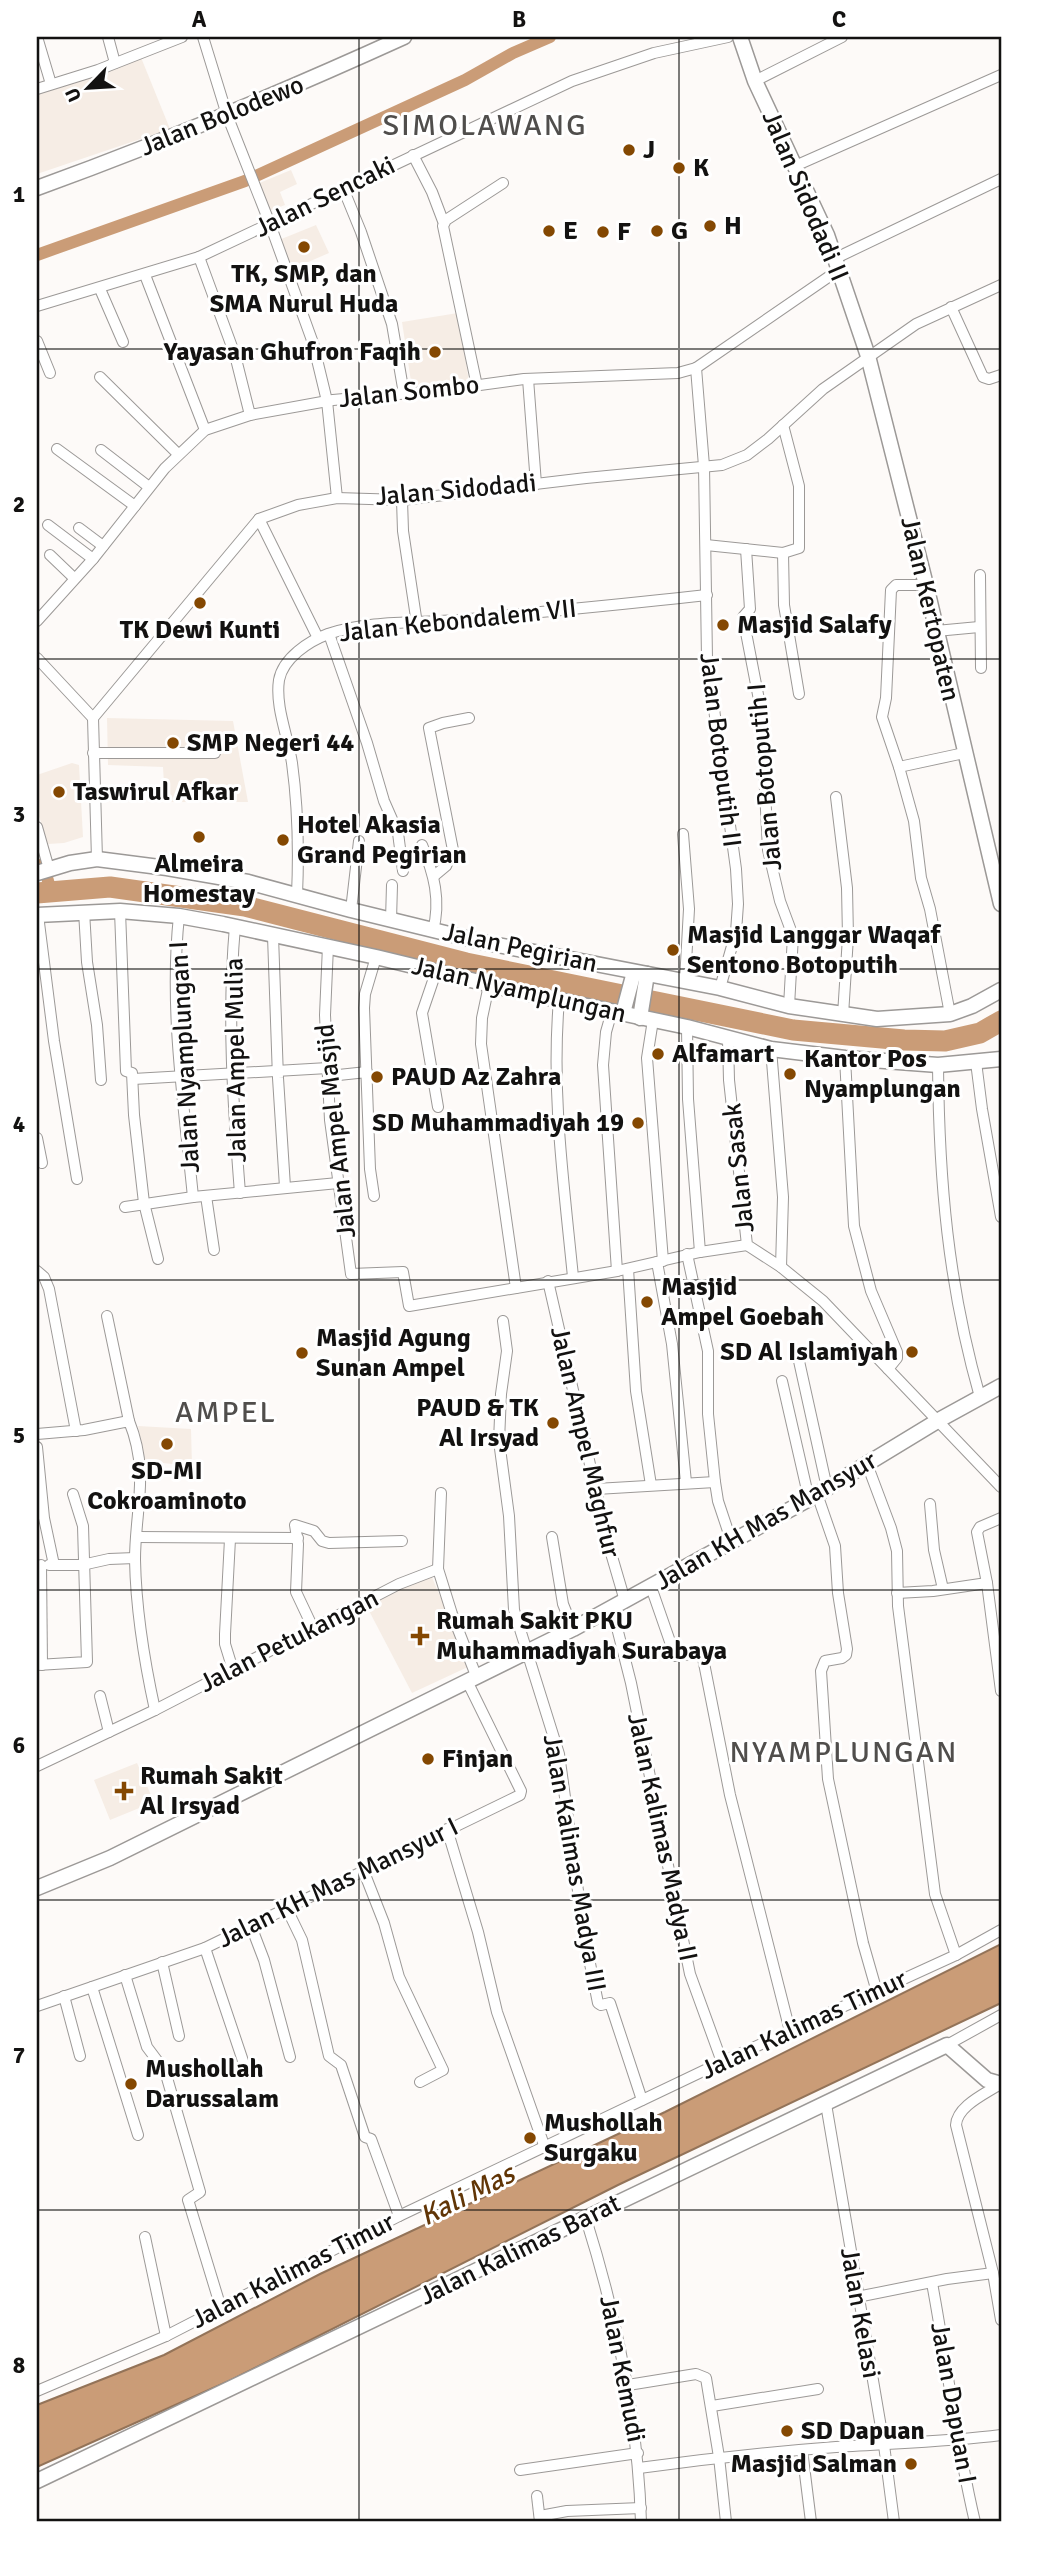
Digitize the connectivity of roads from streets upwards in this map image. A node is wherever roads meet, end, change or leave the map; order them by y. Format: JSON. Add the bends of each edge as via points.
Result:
{"nodes":[{"id":1,"x":37,"y":37,"type":"edge"},
{"id":2,"x":108,"y":37,"type":"edge"},
{"id":3,"x":182,"y":37,"type":"edge"},
{"id":4,"x":203,"y":37,"type":"edge"},
{"id":5,"x":404,"y":37,"type":"edge"},
{"id":6,"x":728,"y":37,"type":"edge"},
{"id":7,"x":740,"y":37,"type":"edge"},
{"id":8,"x":842,"y":37,"type":"edge"},
{"id":9,"x":115,"y":63,"type":"junction"},
{"id":10,"x":1001,"y":75,"type":"edge"},
{"id":11,"x":755,"y":81,"type":"junction"},
{"id":12,"x":51,"y":85,"type":"junction"},
{"id":13,"x":37,"y":89,"type":"edge"},
{"id":14,"x":227,"y":115,"type":"junction"},
{"id":15,"x":412,"y":155,"type":"junction"},
{"id":16,"x":794,"y":166,"type":"junction"},
{"id":17,"x":1001,"y":180,"type":"edge"},
{"id":18,"x":503,"y":183,"type":"dead end"},
{"id":19,"x":37,"y":188,"type":"edge"},
{"id":20,"x":343,"y":188,"type":"junction"},
{"id":21,"x":443,"y":221,"type":"junction"},
{"id":22,"x":271,"y":224,"type":"junction"},
{"id":23,"x":199,"y":257,"type":"junction"},
{"id":24,"x":838,"y":264,"type":"junction"},
{"id":25,"x":145,"y":275,"type":"junction"},
{"id":26,"x":1001,"y":285,"type":"edge"},
{"id":27,"x":100,"y":289,"type":"junction"},
{"id":28,"x":37,"y":306,"type":"edge"},
{"id":29,"x":951,"y":307,"type":"junction"},
{"id":30,"x":37,"y":341,"type":"edge"},
{"id":31,"x":123,"y":342,"type":"dead end"},
{"id":32,"x":868,"y":356,"type":"junction"},
{"id":33,"x":696,"y":368,"type":"junction"},
{"id":34,"x":50,"y":373,"type":"dead end"},
{"id":35,"x":1001,"y":375,"type":"edge"},
{"id":36,"x":100,"y":377,"type":"dead end"},
{"id":37,"x":528,"y":379,"type":"junction"},
{"id":38,"x":477,"y":386,"type":"junction"},
{"id":39,"x":404,"y":394,"type":"junction"},
{"id":40,"x":327,"y":401,"type":"junction"},
{"id":41,"x":250,"y":415,"type":"junction"},
{"id":42,"x":783,"y":425,"type":"junction"},
{"id":43,"x":205,"y":430,"type":"junction"},
{"id":44,"x":57,"y":449,"type":"dead end"},
{"id":45,"x":101,"y":450,"type":"dead end"},
{"id":46,"x":178,"y":454,"type":"junction"},
{"id":47,"x":704,"y":467,"type":"junction"},
{"id":48,"x":536,"y":484,"type":"junction"},
{"id":49,"x":149,"y":487,"type":"junction"},
{"id":50,"x":337,"y":498,"type":"junction"},
{"id":51,"x":402,"y":500,"type":"junction"},
{"id":52,"x":135,"y":506,"type":"junction"},
{"id":53,"x":259,"y":519,"type":"junction"},
{"id":54,"x":48,"y":525,"type":"dead end"},
{"id":55,"x":79,"y":528,"type":"dead end"},
{"id":56,"x":706,"y":545,"type":"junction"},
{"id":57,"x":103,"y":546,"type":"junction"},
{"id":58,"x":746,"y":549,"type":"junction"},
{"id":59,"x":783,"y":553,"type":"junction"},
{"id":60,"x":50,"y":555,"type":"dead end"},
{"id":61,"x":93,"y":559,"type":"junction"},
{"id":62,"x":980,"y":575,"type":"dead end"},
{"id":63,"x":74,"y":578,"type":"junction"},
{"id":64,"x":926,"y":585,"type":"junction"},
{"id":65,"x":707,"y":595,"type":"junction"},
{"id":66,"x":37,"y":621,"type":"edge"},
{"id":67,"x":417,"y":624,"type":"junction"},
{"id":68,"x":979,"y":627,"type":"junction"},
{"id":69,"x":936,"y":631,"type":"junction"},
{"id":70,"x":329,"y":634,"type":"junction"},
{"id":71,"x":318,"y":638,"type":"junction"},
{"id":72,"x":37,"y":659,"type":"edge"},
{"id":73,"x":981,"y":668,"type":"dead end"},
{"id":74,"x":799,"y":694,"type":"dead end"},
{"id":75,"x":93,"y":718,"type":"junction"},
{"id":76,"x":469,"y":718,"type":"dead end"},
{"id":77,"x":93,"y":752,"type":"junction"},
{"id":78,"x":215,"y":753,"type":"dead end"},
{"id":79,"x":964,"y":753,"type":"junction"},
{"id":80,"x":899,"y":766,"type":"junction"},
{"id":81,"x":836,"y":797,"type":"dead end"},
{"id":82,"x":37,"y":827,"type":"edge"},
{"id":83,"x":683,"y":834,"type":"dead end"},
{"id":84,"x":359,"y":841,"type":"dead end"},
{"id":85,"x":422,"y":845,"type":"dead end"},
{"id":86,"x":97,"y":859,"type":"junction"},
{"id":87,"x":990,"y":862,"type":"junction"},
{"id":88,"x":44,"y":870,"type":"edge"},
{"id":89,"x":403,"y":871,"type":"dead end"},
{"id":90,"x":434,"y":876,"type":"junction"},
{"id":91,"x":1001,"y":877,"type":"edge"},
{"id":92,"x":392,"y":885,"type":"dead end"},
{"id":93,"x":297,"y":895,"type":"junction"},
{"id":94,"x":1001,"y":904,"type":"edge"},
{"id":95,"x":351,"y":910,"type":"junction"},
{"id":96,"x":84,"y":911,"type":"junction"},
{"id":97,"x":120,"y":911,"type":"junction"},
{"id":98,"x":37,"y":915,"type":"edge"},
{"id":99,"x":179,"y":916,"type":"junction"},
{"id":100,"x":391,"y":920,"type":"junction"},
{"id":101,"x":235,"y":926,"type":"junction"},
{"id":102,"x":433,"y":931,"type":"junction"},
{"id":103,"x":273,"y":936,"type":"junction"},
{"id":104,"x":328,"y":946,"type":"junction"},
{"id":105,"x":376,"y":957,"type":"junction"},
{"id":106,"x":436,"y":972,"type":"junction"},
{"id":107,"x":640,"y":977,"type":"junction"},
{"id":108,"x":685,"y":982,"type":"junction"},
{"id":109,"x":489,"y":985,"type":"junction"},
{"id":110,"x":720,"y":988,"type":"junction"},
{"id":111,"x":1001,"y":990,"type":"edge"},
{"id":112,"x":559,"y":1000,"type":"junction"},
{"id":113,"x":789,"y":1006,"type":"junction"},
{"id":114,"x":620,"y":1009,"type":"junction"},
{"id":115,"x":950,"y":1014,"type":"junction"},
{"id":116,"x":843,"y":1015,"type":"junction"},
{"id":117,"x":645,"y":1017,"type":"junction"},
{"id":118,"x":687,"y":1027,"type":"junction"},
{"id":119,"x":728,"y":1040,"type":"junction"},
{"id":120,"x":771,"y":1049,"type":"junction"},
{"id":121,"x":845,"y":1058,"type":"junction"},
{"id":122,"x":1001,"y":1059,"type":"edge"},
{"id":123,"x":976,"y":1062,"type":"junction"},
{"id":124,"x":939,"y":1065,"type":"junction"},
{"id":125,"x":278,"y":1069,"type":"junction"},
{"id":126,"x":328,"y":1072,"type":"junction"},
{"id":127,"x":367,"y":1072,"type":"junction"},
{"id":128,"x":231,"y":1074,"type":"junction"},
{"id":129,"x":182,"y":1075,"type":"junction"},
{"id":130,"x":133,"y":1079,"type":"junction"},
{"id":131,"x":101,"y":1080,"type":"dead end"},
{"id":132,"x":438,"y":1107,"type":"dead end"},
{"id":133,"x":37,"y":1138,"type":"edge"},
{"id":134,"x":42,"y":1163,"type":"dead end"},
{"id":135,"x":77,"y":1180,"type":"dead end"},
{"id":136,"x":338,"y":1183,"type":"junction"},
{"id":137,"x":285,"y":1187,"type":"junction"},
{"id":138,"x":240,"y":1193,"type":"junction"},
{"id":139,"x":206,"y":1196,"type":"junction"},
{"id":140,"x":374,"y":1196,"type":"dead end"},
{"id":141,"x":193,"y":1197,"type":"junction"},
{"id":142,"x":144,"y":1203,"type":"junction"},
{"id":143,"x":125,"y":1207,"type":"dead end"},
{"id":144,"x":1001,"y":1217,"type":"edge"},
{"id":145,"x":747,"y":1245,"type":"junction"},
{"id":146,"x":215,"y":1250,"type":"dead end"},
{"id":147,"x":700,"y":1252,"type":"junction"},
{"id":148,"x":687,"y":1254,"type":"junction"},
{"id":149,"x":158,"y":1259,"type":"dead end"},
{"id":150,"x":660,"y":1262,"type":"junction"},
{"id":151,"x":781,"y":1267,"type":"junction"},
{"id":152,"x":37,"y":1270,"type":"edge"},
{"id":153,"x":622,"y":1270,"type":"junction"},
{"id":154,"x":573,"y":1277,"type":"junction"},
{"id":155,"x":548,"y":1281,"type":"junction"},
{"id":156,"x":516,"y":1288,"type":"junction"},
{"id":157,"x":107,"y":1315,"type":"dead end"},
{"id":158,"x":503,"y":1321,"type":"dead end"},
{"id":159,"x":799,"y":1361,"type":"dead end"},
{"id":160,"x":887,"y":1369,"type":"junction"},
{"id":161,"x":782,"y":1381,"type":"dead end"},
{"id":162,"x":1001,"y":1386,"type":"edge"},
{"id":163,"x":980,"y":1397,"type":"junction"},
{"id":164,"x":939,"y":1420,"type":"junction"},
{"id":165,"x":130,"y":1421,"type":"junction"},
{"id":166,"x":76,"y":1431,"type":"junction"},
{"id":167,"x":37,"y":1434,"type":"edge"},
{"id":168,"x":37,"y":1447,"type":"edge"},
{"id":169,"x":867,"y":1464,"type":"junction"},
{"id":170,"x":686,"y":1482,"type":"junction"},
{"id":171,"x":715,"y":1482,"type":"junction"},
{"id":172,"x":651,"y":1485,"type":"junction"},
{"id":173,"x":1001,"y":1487,"type":"edge"},
{"id":174,"x":596,"y":1489,"type":"junction"},
{"id":175,"x":441,"y":1493,"type":"dead end"},
{"id":176,"x":73,"y":1494,"type":"dead end"},
{"id":177,"x":818,"y":1494,"type":"junction"},
{"id":178,"x":930,"y":1504,"type":"dead end"},
{"id":179,"x":1001,"y":1518,"type":"edge"},
{"id":180,"x":137,"y":1537,"type":"junction"},
{"id":181,"x":552,"y":1537,"type":"dead end"},
{"id":182,"x":298,"y":1538,"type":"junction"},
{"id":183,"x":230,"y":1539,"type":"junction"},
{"id":184,"x":402,"y":1541,"type":"dead end"},
{"id":185,"x":732,"y":1543,"type":"junction"},
{"id":186,"x":135,"y":1558,"type":"junction"},
{"id":187,"x":39,"y":1565,"type":"edge"},
{"id":188,"x":54,"y":1565,"type":"junction"},
{"id":189,"x":82,"y":1565,"type":"junction"},
{"id":190,"x":438,"y":1569,"type":"junction"},
{"id":191,"x":987,"y":1583,"type":"junction"},
{"id":192,"x":651,"y":1587,"type":"junction"},
{"id":193,"x":943,"y":1589,"type":"junction"},
{"id":194,"x":897,"y":1593,"type":"junction"},
{"id":195,"x":619,"y":1605,"type":"junction"},
{"id":196,"x":313,"y":1628,"type":"junction"},
{"id":197,"x":573,"y":1629,"type":"junction"},
{"id":198,"x":528,"y":1652,"type":"junction"},
{"id":199,"x":999,"y":1659,"type":"edge"},
{"id":200,"x":39,"y":1665,"type":"edge"},
{"id":201,"x":233,"y":1670,"type":"junction"},
{"id":202,"x":473,"y":1680,"type":"junction"},
{"id":203,"x":1001,"y":1688,"type":"edge"},
{"id":204,"x":100,"y":1696,"type":"dead end"},
{"id":205,"x":155,"y":1710,"type":"junction"},
{"id":206,"x":109,"y":1732,"type":"junction"},
{"id":207,"x":37,"y":1766,"type":"edge"},
{"id":208,"x":447,"y":1829,"type":"junction"},
{"id":209,"x":364,"y":1872,"type":"junction"},
{"id":210,"x":37,"y":1888,"type":"edge"},
{"id":211,"x":287,"y":1909,"type":"junction"},
{"id":212,"x":251,"y":1926,"type":"junction"},
{"id":213,"x":1001,"y":1930,"type":"edge"},
{"id":214,"x":205,"y":1948,"type":"junction"},
{"id":215,"x":956,"y":1955,"type":"junction"},
{"id":216,"x":162,"y":1962,"type":"junction"},
{"id":217,"x":125,"y":1975,"type":"junction"},
{"id":218,"x":92,"y":1987,"type":"junction"},
{"id":219,"x":877,"y":1992,"type":"junction"},
{"id":220,"x":64,"y":1996,"type":"junction"},
{"id":221,"x":37,"y":2006,"type":"edge"},
{"id":222,"x":1001,"y":2015,"type":"edge"},
{"id":223,"x":790,"y":2031,"type":"junction"},
{"id":224,"x":179,"y":2036,"type":"dead end"},
{"id":225,"x":947,"y":2045,"type":"junction"},
{"id":226,"x":80,"y":2056,"type":"dead end"},
{"id":227,"x":290,"y":2057,"type":"dead end"},
{"id":228,"x":722,"y":2062,"type":"junction"},
{"id":229,"x":245,"y":2067,"type":"dead end"},
{"id":230,"x":420,"y":2081,"type":"dead end"},
{"id":231,"x":1000,"y":2084,"type":"edge"},
{"id":232,"x":642,"y":2100,"type":"junction"},
{"id":233,"x":826,"y":2104,"type":"junction"},
{"id":234,"x":138,"y":2135,"type":"dead end"},
{"id":235,"x":545,"y":2148,"type":"junction"},
{"id":236,"x":399,"y":2216,"type":"junction"},
{"id":237,"x":586,"y":2219,"type":"junction"},
{"id":238,"x":145,"y":2237,"type":"dead end"},
{"id":239,"x":993,"y":2273,"type":"junction"},
{"id":240,"x":932,"y":2283,"type":"junction"},
{"id":241,"x":857,"y":2297,"type":"junction"},
{"id":242,"x":222,"y":2308,"type":"junction"},
{"id":243,"x":1001,"y":2320,"type":"edge"},
{"id":244,"x":166,"y":2336,"type":"junction"},
{"id":245,"x":628,"y":2385,"type":"junction"},
{"id":246,"x":818,"y":2389,"type":"dead end"},
{"id":247,"x":37,"y":2391,"type":"edge"},
{"id":248,"x":712,"y":2406,"type":"junction"},
{"id":249,"x":1001,"y":2435,"type":"edge"},
{"id":250,"x":957,"y":2441,"type":"junction"},
{"id":251,"x":884,"y":2445,"type":"junction"},
{"id":252,"x":802,"y":2450,"type":"junction"},
{"id":253,"x":638,"y":2453,"type":"junction"},
{"id":254,"x":719,"y":2457,"type":"junction"},
{"id":255,"x":639,"y":2468,"type":"junction"},
{"id":256,"x":520,"y":2470,"type":"dead end"},
{"id":257,"x":37,"y":2481,"type":"edge"},
{"id":258,"x":537,"y":2496,"type":"dead end"},
{"id":259,"x":641,"y":2508,"type":"junction"},
{"id":260,"x":540,"y":2519,"type":"edge"},
{"id":261,"x":896,"y":2520,"type":"edge"},
{"id":262,"x":641,"y":2522,"type":"edge"},
{"id":263,"x":726,"y":2522,"type":"edge"},
{"id":264,"x":811,"y":2522,"type":"edge"},
{"id":265,"x":975,"y":2522,"type":"edge"}],
"edges":[{"from":1,"to":12,"type":"street"},
{"from":2,"to":9,"type":"street"},
{"from":3,"to":9,"type":"street"},
{"from":4,"to":14,"type":"street"},
{"from":5,"to":14,"type":"street","name":"Jalan Bolodewo"},
{"from":6,"to":15,"type":"street","name":"Jalan Sencaki","via":[[654,53],[572,80]]},
{"from":7,"to":11,"type":"street","name":"Jalan Sidodadi II"},
{"from":8,"to":11,"type":"street"},
{"from":9,"to":12,"type":"street"},
{"from":10,"to":16,"type":"street"},
{"from":11,"to":16,"type":"street","name":"Jalan Sidodadi II"},
{"from":12,"to":13,"type":"street"},
{"from":14,"to":19,"type":"street","name":"Jalan Bolodewo"},
{"from":14,"to":22,"type":"street"},
{"from":15,"to":20,"type":"street","name":"Jalan Sencaki"},
{"from":15,"to":21,"type":"street"},
{"from":16,"to":24,"type":"street","name":"Jalan Sidodadi II"},
{"from":17,"to":24,"type":"street","name":"Jalan Sombo"},
{"from":18,"to":21,"type":"street"},
{"from":20,"to":22,"type":"street","name":"Jalan Sencaki"},
{"from":20,"to":39,"type":"street","via":[[392,324]]},
{"from":21,"to":38,"type":"street"},
{"from":22,"to":23,"type":"street","name":"Jalan Sencaki"},
{"from":22,"to":40,"type":"street","via":[[302,310]]},
{"from":23,"to":25,"type":"street","name":"Jalan Sencaki"},
{"from":23,"to":41,"type":"street","via":[[235,355]]},
{"from":24,"to":32,"type":"street","name":"Jalan Sidodadi II"},
{"from":24,"to":33,"type":"street","name":"Jalan Sombo"},
{"from":25,"to":27,"type":"street","name":"Jalan Sencaki"},
{"from":25,"to":43,"type":"street"},
{"from":26,"to":29,"type":"street","name":"Jalan Sidodadi"},
{"from":27,"to":28,"type":"street","name":"Jalan Sencaki"},
{"from":27,"to":31,"type":"street"},
{"from":29,"to":32,"type":"street","name":"Jalan Sidodadi"},
{"from":29,"to":35,"type":"street","via":[[983,377]]},
{"from":30,"to":34,"type":"street"},
{"from":32,"to":42,"type":"street","name":"Jalan Sidodadi"},
{"from":32,"to":64,"type":"street","name":"Jalan Kertopaten"},
{"from":33,"to":37,"type":"street","name":"Jalan Sombo","via":[[662,375]]},
{"from":33,"to":47,"type":"street","name":"Jalan Botoputih II"},
{"from":36,"to":46,"type":"street"},
{"from":37,"to":38,"type":"street","name":"Jalan Sombo"},
{"from":37,"to":48,"type":"street"},
{"from":38,"to":39,"type":"street","name":"Jalan Sombo"},
{"from":39,"to":40,"type":"street","name":"Jalan Sombo"},
{"from":40,"to":41,"type":"street","name":"Jalan Sombo"},
{"from":40,"to":50,"type":"street"},
{"from":41,"to":43,"type":"street","name":"Jalan Sombo"},
{"from":42,"to":47,"type":"street","name":"Jalan Sidodadi","via":[[747,454]]},
{"from":42,"to":59,"type":"street","via":[[799,486],[801,544],[795,551]]},
{"from":43,"to":46,"type":"street","name":"Jalan Sombo"},
{"from":44,"to":52,"type":"street"},
{"from":45,"to":49,"type":"street"},
{"from":46,"to":49,"type":"street","name":"Jalan Sombo"},
{"from":47,"to":48,"type":"street","name":"Jalan Sidodadi"},
{"from":47,"to":56,"type":"street","name":"Jalan Botoputih II"},
{"from":48,"to":51,"type":"street","name":"Jalan Sidodadi"},
{"from":49,"to":52,"type":"street","name":"Jalan Sombo"},
{"from":50,"to":51,"type":"street","name":"Jalan Sidodadi"},
{"from":50,"to":53,"type":"street","name":"Jalan Sidodadi"},
{"from":51,"to":67,"type":"street"},
{"from":52,"to":57,"type":"street","name":"Jalan Sombo"},
{"from":53,"to":71,"type":"street"},
{"from":53,"to":75,"type":"street"},
{"from":54,"to":61,"type":"street"},
{"from":55,"to":57,"type":"street"},
{"from":56,"to":58,"type":"street"},
{"from":56,"to":65,"type":"street","name":"Jalan Botoputih II"},
{"from":57,"to":61,"type":"street","name":"Jalan Sombo"},
{"from":58,"to":59,"type":"street"},
{"from":58,"to":113,"type":"street","name":"Jalan Botoputih I","via":[[750,609],[743,617],[761,710],[768,850],[793,936]]},
{"from":59,"to":74,"type":"street","via":[[784,605]]},
{"from":60,"to":63,"type":"street"},
{"from":61,"to":63,"type":"street","name":"Jalan Sombo"},
{"from":62,"to":68,"type":"street"},
{"from":63,"to":66,"type":"street","name":"Jalan Sombo"},
{"from":64,"to":69,"type":"street","name":"Jalan Kertopaten"},
{"from":64,"to":80,"type":"street","via":[[896,585],[891,590],[886,698],[881,713]]},
{"from":65,"to":67,"type":"street","name":"Jalan Kebondalem VII"},
{"from":65,"to":110,"type":"street","name":"Jalan Botoputih II","via":[[707,659],[737,892],[736,932]]},
{"from":67,"to":70,"type":"street","name":"Jalan Kebondalem VII","via":[[385,624]]},
{"from":68,"to":69,"type":"street"},
{"from":68,"to":73,"type":"street"},
{"from":69,"to":79,"type":"street","name":"Jalan Kertopaten"},
{"from":70,"to":71,"type":"street","name":"Jalan Kebondalem VII"},
{"from":70,"to":89,"type":"street","via":[[398,833]]},
{"from":71,"to":93,"type":"street","name":"Jalan Kebondalem VII","via":[[296,653],[279,679],[279,705],[299,820]]},
{"from":72,"to":75,"type":"street"},
{"from":75,"to":77,"type":"street"},
{"from":76,"to":90,"type":"street","via":[[429,728],[453,850],[446,866]]},
{"from":77,"to":78,"type":"street"},
{"from":77,"to":86,"type":"street"},
{"from":79,"to":80,"type":"street"},
{"from":79,"to":87,"type":"street","name":"Jalan Kertopaten"},
{"from":80,"to":115,"type":"street","via":[[914,821],[921,878]]},
{"from":81,"to":116,"type":"street","via":[[847,888]]},
{"from":82,"to":88,"type":"street"},
{"from":83,"to":108,"type":"street","via":[[689,909]]},
{"from":84,"to":95,"type":"street"},
{"from":85,"to":90,"type":"street"},
{"from":86,"to":88,"type":"street","name":"Jalan Pegirian"},
{"from":86,"to":93,"type":"street","name":"Jalan Pegirian","via":[[235,880]]},
{"from":87,"to":91,"type":"street","name":"Jalan Kertopaten"},
{"from":87,"to":94,"type":"street","name":"Jalan Kertopaten"},
{"from":90,"to":102,"type":"street","via":[[437,916]]},
{"from":92,"to":100,"type":"street"},
{"from":93,"to":95,"type":"street","name":"Jalan Pegirian"},
{"from":95,"to":100,"type":"street","name":"Jalan Pegirian"},
{"from":96,"to":97,"type":"street","name":"Jalan Nyamplungan"},
{"from":96,"to":98,"type":"street","name":"Jalan Nyamplungan"},
{"from":96,"to":131,"type":"street"},
{"from":97,"to":99,"type":"street","name":"Jalan Nyamplungan"},
{"from":97,"to":130,"type":"street","via":[[126,1071]]},
{"from":98,"to":135,"type":"street"},
{"from":99,"to":101,"type":"street","name":"Jalan Nyamplungan"},
{"from":99,"to":129,"type":"street","name":"Jalan Nyamplungan I","via":[[175,968]]},
{"from":100,"to":102,"type":"street","name":"Jalan Pegirian"},
{"from":101,"to":103,"type":"street","name":"Jalan Nyamplungan"},
{"from":101,"to":128,"type":"street","name":"Jalan Ampel Mulia"},
{"from":102,"to":107,"type":"street","name":"Jalan Pegirian"},
{"from":103,"to":104,"type":"street","name":"Jalan Nyamplungan"},
{"from":103,"to":125,"type":"street"},
{"from":104,"to":105,"type":"street","name":"Jalan Nyamplungan"},
{"from":104,"to":126,"type":"street","name":"Jalan Ampel Masjid","via":[[324,1015]]},
{"from":105,"to":106,"type":"street","name":"Jalan Nyamplungan"},
{"from":105,"to":127,"type":"street","via":[[365,994]]},
{"from":106,"to":109,"type":"street","name":"Jalan Nyamplungan"},
{"from":106,"to":132,"type":"street","via":[[422,1013]]},
{"from":107,"to":108,"type":"street","name":"Jalan Pegirian"},
{"from":107,"to":114,"type":"street"},
{"from":107,"to":117,"type":"street"},
{"from":108,"to":110,"type":"street","name":"Jalan Pegirian"},
{"from":109,"to":112,"type":"street","name":"Jalan Nyamplungan"},
{"from":109,"to":156,"type":"street","via":[[481,1044]]},
{"from":110,"to":113,"type":"street","name":"Jalan Pegirian"},
{"from":111,"to":115,"type":"street","name":"Jalan Pegirian"},
{"from":112,"to":114,"type":"street","name":"Jalan Nyamplungan"},
{"from":112,"to":154,"type":"street","via":[[557,1097]]},
{"from":113,"to":116,"type":"street","name":"Jalan Pegirian"},
{"from":114,"to":117,"type":"street","name":"Jalan Nyamplungan"},
{"from":114,"to":153,"type":"street","via":[[606,1032],[603,1065]]},
{"from":115,"to":116,"type":"street","name":"Jalan Pegirian","via":[[877,1019]]},
{"from":117,"to":118,"type":"street","name":"Jalan Nyamplungan"},
{"from":117,"to":150,"type":"street"},
{"from":118,"to":119,"type":"street","name":"Jalan Nyamplungan"},
{"from":118,"to":147,"type":"street"},
{"from":119,"to":120,"type":"street","name":"Jalan Nyamplungan"},
{"from":119,"to":145,"type":"street","name":"Jalan Sasak"},
{"from":120,"to":121,"type":"street","name":"Jalan Nyamplungan"},
{"from":120,"to":151,"type":"street","via":[[783,1197]]},
{"from":121,"to":124,"type":"street","name":"Jalan Nyamplungan"},
{"from":121,"to":160,"type":"street","via":[[852,1216],[871,1291],[897,1352]]},
{"from":122,"to":123,"type":"street","name":"Jalan Nyamplungan"},
{"from":123,"to":124,"type":"street","name":"Jalan Nyamplungan"},
{"from":123,"to":144,"type":"street"},
{"from":124,"to":163,"type":"street","via":[[941,1184],[956,1300]]},
{"from":125,"to":126,"type":"street"},
{"from":125,"to":128,"type":"street"},
{"from":125,"to":137,"type":"street"},
{"from":126,"to":127,"type":"street"},
{"from":126,"to":136,"type":"street","name":"Jalan Ampel Masjid"},
{"from":127,"to":140,"type":"street"},
{"from":128,"to":129,"type":"street"},
{"from":128,"to":138,"type":"street","name":"Jalan Ampel Mulia"},
{"from":129,"to":130,"type":"street"},
{"from":129,"to":141,"type":"street","name":"Jalan Nyamplungan I"},
{"from":130,"to":142,"type":"street"},
{"from":133,"to":134,"type":"street"},
{"from":136,"to":137,"type":"street"},
{"from":136,"to":156,"type":"street","name":"Jalan Ampel Masjid","via":[[351,1274],[403,1272],[408,1305]]},
{"from":137,"to":138,"type":"street"},
{"from":138,"to":139,"type":"street"},
{"from":139,"to":141,"type":"street"},
{"from":139,"to":146,"type":"street"},
{"from":141,"to":142,"type":"street"},
{"from":142,"to":143,"type":"street"},
{"from":142,"to":149,"type":"street"},
{"from":145,"to":147,"type":"street"},
{"from":145,"to":151,"type":"street","name":"Jalan Sasak"},
{"from":147,"to":148,"type":"street"},
{"from":148,"to":150,"type":"street"},
{"from":148,"to":171,"type":"street","via":[[708,1352]]},
{"from":150,"to":153,"type":"street"},
{"from":150,"to":170,"type":"street"},
{"from":151,"to":160,"type":"street","name":"Jalan Sasak","via":[[823,1301]]},
{"from":152,"to":166,"type":"street","via":[[49,1289]]},
{"from":153,"to":154,"type":"street"},
{"from":153,"to":172,"type":"street"},
{"from":154,"to":155,"type":"street"},
{"from":155,"to":156,"type":"street"},
{"from":155,"to":174,"type":"street","name":"Jalan Ampel Maghfur"},
{"from":157,"to":165,"type":"street"},
{"from":158,"to":198,"type":"street","via":[[507,1351],[499,1441],[514,1610]]},
{"from":159,"to":177,"type":"street"},
{"from":160,"to":164,"type":"street","name":"Jalan Sasak"},
{"from":161,"to":177,"type":"street"},
{"from":162,"to":163,"type":"street","name":"Jalan KH Mas Mansyur"},
{"from":163,"to":164,"type":"street","name":"Jalan KH Mas Mansyur"},
{"from":164,"to":169,"type":"street","name":"Jalan KH Mas Mansyur"},
{"from":164,"to":173,"type":"street","name":"Jalan Sasak"},
{"from":165,"to":166,"type":"street"},
{"from":165,"to":180,"type":"street","via":[[142,1477]]},
{"from":166,"to":167,"type":"street"},
{"from":168,"to":188,"type":"street"},
{"from":169,"to":177,"type":"street","name":"Jalan KH Mas Mansyur"},
{"from":169,"to":194,"type":"street","via":[[897,1551]]},
{"from":170,"to":171,"type":"street"},
{"from":170,"to":172,"type":"street"},
{"from":171,"to":185,"type":"street"},
{"from":172,"to":174,"type":"street"},
{"from":174,"to":195,"type":"street","name":"Jalan Ampel Maghfur"},
{"from":175,"to":190,"type":"street"},
{"from":176,"to":189,"type":"street","via":[[83,1526]]},
{"from":177,"to":185,"type":"street","name":"Jalan KH Mas Mansyur"},
{"from":177,"to":219,"type":"street","via":[[835,1546],[847,1649],[842,1658],[825,1661],[821,1671],[828,1779]]},
{"from":178,"to":193,"type":"street"},
{"from":179,"to":191,"type":"street","via":[[977,1532]]},
{"from":180,"to":183,"type":"street"},
{"from":180,"to":186,"type":"street"},
{"from":181,"to":197,"type":"street","via":[[562,1604]]},
{"from":182,"to":183,"type":"street"},
{"from":182,"to":184,"type":"street","via":[[295,1525],[314,1531],[329,1543]]},
{"from":182,"to":196,"type":"street","via":[[296,1592]]},
{"from":183,"to":201,"type":"street","via":[[225,1644]]},
{"from":185,"to":192,"type":"street","name":"Jalan KH Mas Mansyur"},
{"from":186,"to":189,"type":"street"},
{"from":186,"to":205,"type":"street","via":[[140,1630]]},
{"from":187,"to":188,"type":"street"},
{"from":187,"to":200,"type":"street"},
{"from":188,"to":189,"type":"street"},
{"from":189,"to":200,"type":"street","via":[[87,1662]]},
{"from":190,"to":196,"type":"street","name":"Jalan Petukangan"},
{"from":190,"to":202,"type":"street"},
{"from":191,"to":193,"type":"street"},
{"from":191,"to":199,"type":"street"},
{"from":192,"to":195,"type":"street","name":"Jalan KH Mas Mansyur"},
{"from":192,"to":223,"type":"street","via":[[675,1656],[702,1653],[730,1796]]},
{"from":193,"to":194,"type":"street"},
{"from":194,"to":215,"type":"street","via":[[935,1894]]},
{"from":195,"to":197,"type":"street","name":"Jalan KH Mas Mansyur"},
{"from":195,"to":228,"type":"street","name":"Jalan Kalimas Madya II","via":[[690,1974]]},
{"from":196,"to":201,"type":"street","name":"Jalan Petukangan"},
{"from":197,"to":198,"type":"street","name":"Jalan KH Mas Mansyur"},
{"from":198,"to":202,"type":"street","name":"Jalan KH Mas Mansyur"},
{"from":198,"to":232,"type":"street","name":"Jalan Kalimas Madya III","via":[[559,1754],[598,2003],[610,2003]]},
{"from":199,"to":203,"type":"street"},
{"from":201,"to":205,"type":"street","name":"Jalan Petukangan"},
{"from":202,"to":208,"type":"street","name":"Jalan KH Mas Mansyur I","via":[[521,1793]]},
{"from":202,"to":210,"type":"street","name":"Jalan KH Mas Mansyur","via":[[120,1854]]},
{"from":204,"to":206,"type":"street"},
{"from":205,"to":206,"type":"street","name":"Jalan Petukangan"},
{"from":206,"to":207,"type":"street","name":"Jalan Petukangan"},
{"from":208,"to":209,"type":"street","name":"Jalan KH Mas Mansyur I"},
{"from":208,"to":235,"type":"street","via":[[497,2012]]},
{"from":209,"to":211,"type":"street","name":"Jalan KH Mas Mansyur I"},
{"from":209,"to":230,"type":"street","via":[[400,1978],[440,2064],[442,2072]]},
{"from":211,"to":212,"type":"street","name":"Jalan KH Mas Mansyur I"},
{"from":211,"to":236,"type":"street","via":[[302,1940],[329,2056],[341,2065]]},
{"from":212,"to":214,"type":"street","name":"Jalan KH Mas Mansyur I"},
{"from":212,"to":227,"type":"street"},
{"from":213,"to":215,"type":"street","name":"Jalan Kalimas Timur"},
{"from":214,"to":216,"type":"street","name":"Jalan KH Mas Mansyur I"},
{"from":214,"to":229,"type":"street"},
{"from":215,"to":219,"type":"street","name":"Jalan Kalimas Timur"},
{"from":216,"to":217,"type":"street","name":"Jalan KH Mas Mansyur I"},
{"from":216,"to":224,"type":"street"},
{"from":217,"to":218,"type":"street","name":"Jalan KH Mas Mansyur I"},
{"from":217,"to":242,"type":"street","via":[[147,2047],[165,2071],[197,2180],[200,2193],[189,2203]]},
{"from":218,"to":220,"type":"street","name":"Jalan KH Mas Mansyur I"},
{"from":218,"to":234,"type":"street"},
{"from":219,"to":223,"type":"street","name":"Jalan Kalimas Timur"},
{"from":220,"to":221,"type":"street","name":"Jalan KH Mas Mansyur I"},
{"from":220,"to":226,"type":"street"},
{"from":222,"to":225,"type":"street","name":"Jalan Kalimas Barat"},
{"from":223,"to":228,"type":"street","name":"Jalan Kalimas Timur"},
{"from":225,"to":231,"type":"street","via":[[987,2080]]},
{"from":225,"to":233,"type":"street","name":"Jalan Kalimas Barat"},
{"from":228,"to":232,"type":"street","name":"Jalan Kalimas Timur"},
{"from":231,"to":239,"type":"street","via":[[965,2108],[956,2125]]},
{"from":232,"to":235,"type":"street","name":"Jalan Kalimas Timur"},
{"from":233,"to":237,"type":"street","name":"Jalan Kalimas Barat"},
{"from":233,"to":241,"type":"street","name":"Jalan Kelasi"},
{"from":235,"to":236,"type":"street","name":"Jalan Kalimas Timur"},
{"from":236,"to":242,"type":"street","name":"Jalan Kalimas Timur"},
{"from":237,"to":245,"type":"street","name":"Jalan Kemudi"},
{"from":237,"to":257,"type":"street","name":"Jalan Kalimas Barat"},
{"from":238,"to":244,"type":"street"},
{"from":239,"to":240,"type":"street"},
{"from":239,"to":243,"type":"street"},
{"from":240,"to":241,"type":"street"},
{"from":240,"to":250,"type":"street","name":"Jalan Dapuan I"},
{"from":241,"to":251,"type":"street","name":"Jalan Kelasi"},
{"from":242,"to":244,"type":"street","name":"Jalan Kalimas Timur"},
{"from":244,"to":247,"type":"street","name":"Jalan Kalimas Timur"},
{"from":245,"to":248,"type":"street","via":[[699,2374],[708,2382]]},
{"from":245,"to":253,"type":"street","name":"Jalan Kemudi"},
{"from":246,"to":248,"type":"street"},
{"from":248,"to":254,"type":"street"},
{"from":249,"to":250,"type":"street"},
{"from":250,"to":251,"type":"street"},
{"from":250,"to":265,"type":"street","name":"Jalan Dapuan I"},
{"from":251,"to":252,"type":"street"},
{"from":251,"to":261,"type":"street","name":"Jalan Kelasi"},
{"from":252,"to":254,"type":"street"},
{"from":252,"to":264,"type":"street"},
{"from":253,"to":255,"type":"street","name":"Jalan Kemudi"},
{"from":253,"to":256,"type":"street"},
{"from":254,"to":255,"type":"street"},
{"from":254,"to":263,"type":"street"},
{"from":255,"to":259,"type":"street","name":"Jalan Kemudi"},
{"from":258,"to":260,"type":"street"},
{"from":259,"to":260,"type":"street","via":[[567,2511]]},
{"from":259,"to":262,"type":"street","name":"Jalan Kemudi"}]}
